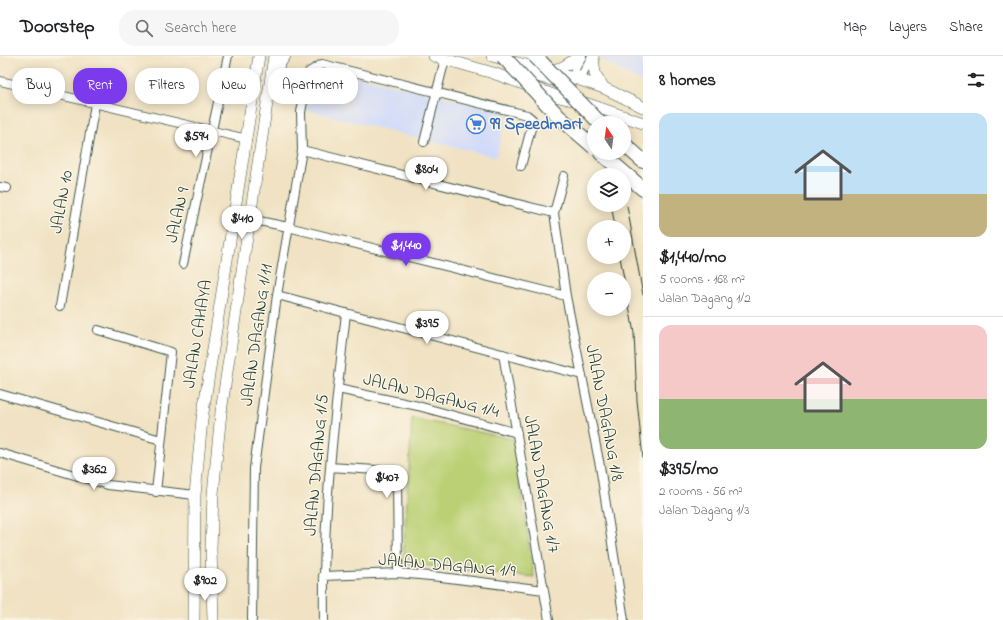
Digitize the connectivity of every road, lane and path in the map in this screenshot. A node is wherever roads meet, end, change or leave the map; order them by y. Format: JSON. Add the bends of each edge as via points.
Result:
{"nodes":[{"id":1,"x":228,"y":56,"type":"edge"},
{"id":2,"x":260,"y":56,"type":"edge"},
{"id":3,"x":274,"y":56,"type":"edge"},
{"id":4,"x":285,"y":56,"type":"edge"},
{"id":5,"x":434,"y":56,"type":"edge"},
{"id":6,"x":492,"y":56,"type":"edge"},
{"id":7,"x":503,"y":56,"type":"edge"},
{"id":8,"x":535,"y":56,"type":"edge"},
{"id":9,"x":581,"y":56,"type":"edge"},
{"id":10,"x":593,"y":56,"type":"edge"},
{"id":11,"x":445,"y":59,"type":"junction"},
{"id":12,"x":272,"y":68,"type":"edge"},
{"id":13,"x":277,"y":68,"type":"edge"},
{"id":14,"x":550,"y":71,"type":"junction"},
{"id":15,"x":493,"y":73,"type":"junction"},
{"id":16,"x":574,"y":78,"type":"junction"},
{"id":17,"x":0,"y":81,"type":"edge"},
{"id":18,"x":604,"y":88,"type":"junction"},
{"id":19,"x":268,"y":91,"type":"edge"},
{"id":20,"x":437,"y":92,"type":"junction"},
{"id":21,"x":73,"y":99,"type":"edge"},
{"id":22,"x":585,"y":103,"type":"junction"},
{"id":23,"x":95,"y":104,"type":"joint"},
{"id":24,"x":643,"y":107,"type":"edge"},
{"id":25,"x":593,"y":116,"type":"edge"},
{"id":26,"x":643,"y":123,"type":"edge"},
{"id":27,"x":212,"y":131,"type":"junction"},
{"id":28,"x":246,"y":139,"type":"junction"},
{"id":29,"x":587,"y":141,"type":"edge"},
{"id":30,"x":424,"y":142,"type":"dead end"},
{"id":31,"x":302,"y":150,"type":"junction"},
{"id":32,"x":631,"y":150,"type":"edge"},
{"id":33,"x":609,"y":160,"type":"edge"},
{"id":34,"x":643,"y":161,"type":"edge"},
{"id":35,"x":521,"y":166,"type":"dead end"},
{"id":36,"x":564,"y":176,"type":"dead end"},
{"id":37,"x":643,"y":190,"type":"edge"},
{"id":38,"x":554,"y":213,"type":"junction"},
{"id":39,"x":249,"y":219,"type":"junction"},
{"id":40,"x":288,"y":227,"type":"junction"},
{"id":41,"x":183,"y":264,"type":"dead end"},
{"id":42,"x":277,"y":295,"type":"junction"},
{"id":43,"x":566,"y":296,"type":"junction"},
{"id":44,"x":60,"y":306,"type":"dead end"},
{"id":45,"x":346,"y":313,"type":"junction"},
{"id":46,"x":98,"y":330,"type":"dead end"},
{"id":47,"x":503,"y":354,"type":"junction"},
{"id":48,"x":582,"y":375,"type":"junction"},
{"id":49,"x":338,"y":389,"type":"junction"},
{"id":50,"x":0,"y":394,"type":"edge"},
{"id":51,"x":517,"y":433,"type":"junction"},
{"id":52,"x":161,"y":440,"type":"junction"},
{"id":53,"x":0,"y":453,"type":"edge"},
{"id":54,"x":330,"y":467,"type":"junction"},
{"id":55,"x":156,"y":492,"type":"junction"},
{"id":56,"x":195,"y":495,"type":"junction"},
{"id":57,"x":398,"y":573,"type":"junction"},
{"id":58,"x":323,"y":576,"type":"junction"},
{"id":59,"x":544,"y":590,"type":"junction"},
{"id":60,"x":194,"y":620,"type":"edge"},
{"id":61,"x":213,"y":620,"type":"edge"},
{"id":62,"x":252,"y":620,"type":"edge"},
{"id":63,"x":324,"y":620,"type":"edge"},
{"id":64,"x":549,"y":620,"type":"edge"},
{"id":65,"x":624,"y":620,"type":"edge"}],
"edges":[{"from":1,"to":27,"type":"street","name":"JALAN 9"},
{"from":2,"to":28,"type":"main road","name":"JALAN CAHAYA"},
{"from":3,"to":12,"type":"main road","name":"JALAN CAHAYA"},
{"from":4,"to":13,"type":"main road"},
{"from":5,"to":11,"type":"main road"},
{"from":6,"to":14,"type":"main road"},
{"from":7,"to":29,"type":"highway","bridge":true,"via":[[558,116]]},
{"from":8,"to":25,"type":"highway","bridge":true},
{"from":9,"to":14,"type":"main road","via":[[563,67]]},
{"from":9,"to":16,"type":"street"},
{"from":10,"to":16,"type":"street","via":[[583,73]]},
{"from":10,"to":18,"type":"main road","via":[[595,74]]},
{"from":11,"to":15,"type":"main road"},
{"from":11,"to":20,"type":"street"},
{"from":14,"to":16,"type":"main road"},
{"from":15,"to":16,"type":"main road","via":[[522,72],[562,84]]},
{"from":15,"to":22,"type":"main road","via":[[559,97]]},
{"from":16,"to":18,"type":"main road"},
{"from":16,"to":22,"type":"main road","via":[[574,90]]},
{"from":17,"to":21,"type":"street"},
{"from":18,"to":24,"type":"main road"},
{"from":19,"to":39,"type":"main road","name":"JALAN CAHAYA"},
{"from":20,"to":30,"type":"street"},
{"from":20,"to":31,"type":"street","name":"JALAN DAGANG 1/11","via":[[322,64],[309,72],[301,112]]},
{"from":20,"to":35,"type":"street","via":[[510,110],[532,119]]},
{"from":22,"to":26,"type":"main road"},
{"from":23,"to":27,"type":"street"},
{"from":23,"to":44,"type":"street","name":"JALAN 10"},
{"from":27,"to":28,"type":"street"},
{"from":27,"to":41,"type":"street","name":"JALAN 9"},
{"from":28,"to":56,"type":"main road","name":"JALAN CAHAYA","via":[[202,419]]},
{"from":31,"to":38,"type":"street"},
{"from":31,"to":40,"type":"street","name":"JALAN DAGANG 1/11"},
{"from":32,"to":34,"type":"highway"},
{"from":33,"to":37,"type":"highway"},
{"from":36,"to":38,"type":"street"},
{"from":38,"to":43,"type":"street","name":"JALAN DAGANG 1/8"},
{"from":39,"to":40,"type":"street"},
{"from":39,"to":61,"type":"main road","name":"JALAN CAHAYA","via":[[221,412],[213,494]]},
{"from":40,"to":42,"type":"street","name":"JALAN DAGANG 1/11"},
{"from":40,"to":43,"type":"street"},
{"from":42,"to":45,"type":"street"},
{"from":42,"to":62,"type":"street","name":"JALAN DAGANG 1/11","via":[[254,468]]},
{"from":43,"to":48,"type":"street","name":"JALAN DAGANG 1/8"},
{"from":45,"to":47,"type":"street"},
{"from":45,"to":49,"type":"street","name":"JALAN DAGANG 1/5"},
{"from":46,"to":52,"type":"street","via":[[171,352]]},
{"from":47,"to":48,"type":"street"},
{"from":47,"to":51,"type":"street","name":"JALAN DAGANG 1/7"},
{"from":48,"to":65,"type":"street","name":"JALAN DAGANG 1/8","via":[[600,466]]},
{"from":49,"to":51,"type":"street","name":"JALAN DAGANG 1/4","via":[[418,406]]},
{"from":49,"to":54,"type":"street","name":"JALAN DAGANG 1/5"},
{"from":50,"to":52,"type":"street"},
{"from":51,"to":59,"type":"street","name":"JALAN DAGANG 1/7"},
{"from":52,"to":55,"type":"street"},
{"from":53,"to":55,"type":"street","via":[[108,485]]},
{"from":54,"to":57,"type":"street","via":[[391,471],[397,478]]},
{"from":54,"to":58,"type":"street","name":"JALAN DAGANG 1/5"},
{"from":55,"to":56,"type":"street"},
{"from":56,"to":60,"type":"main road","name":"JALAN CAHAYA"},
{"from":57,"to":58,"type":"street","name":"JALAN DAGANG 1/9"},
{"from":57,"to":59,"type":"street","name":"JALAN DAGANG 1/9"},
{"from":58,"to":63,"type":"street","name":"JALAN DAGANG 1/5"},
{"from":59,"to":64,"type":"street","name":"JALAN DAGANG 1/7"}]}
